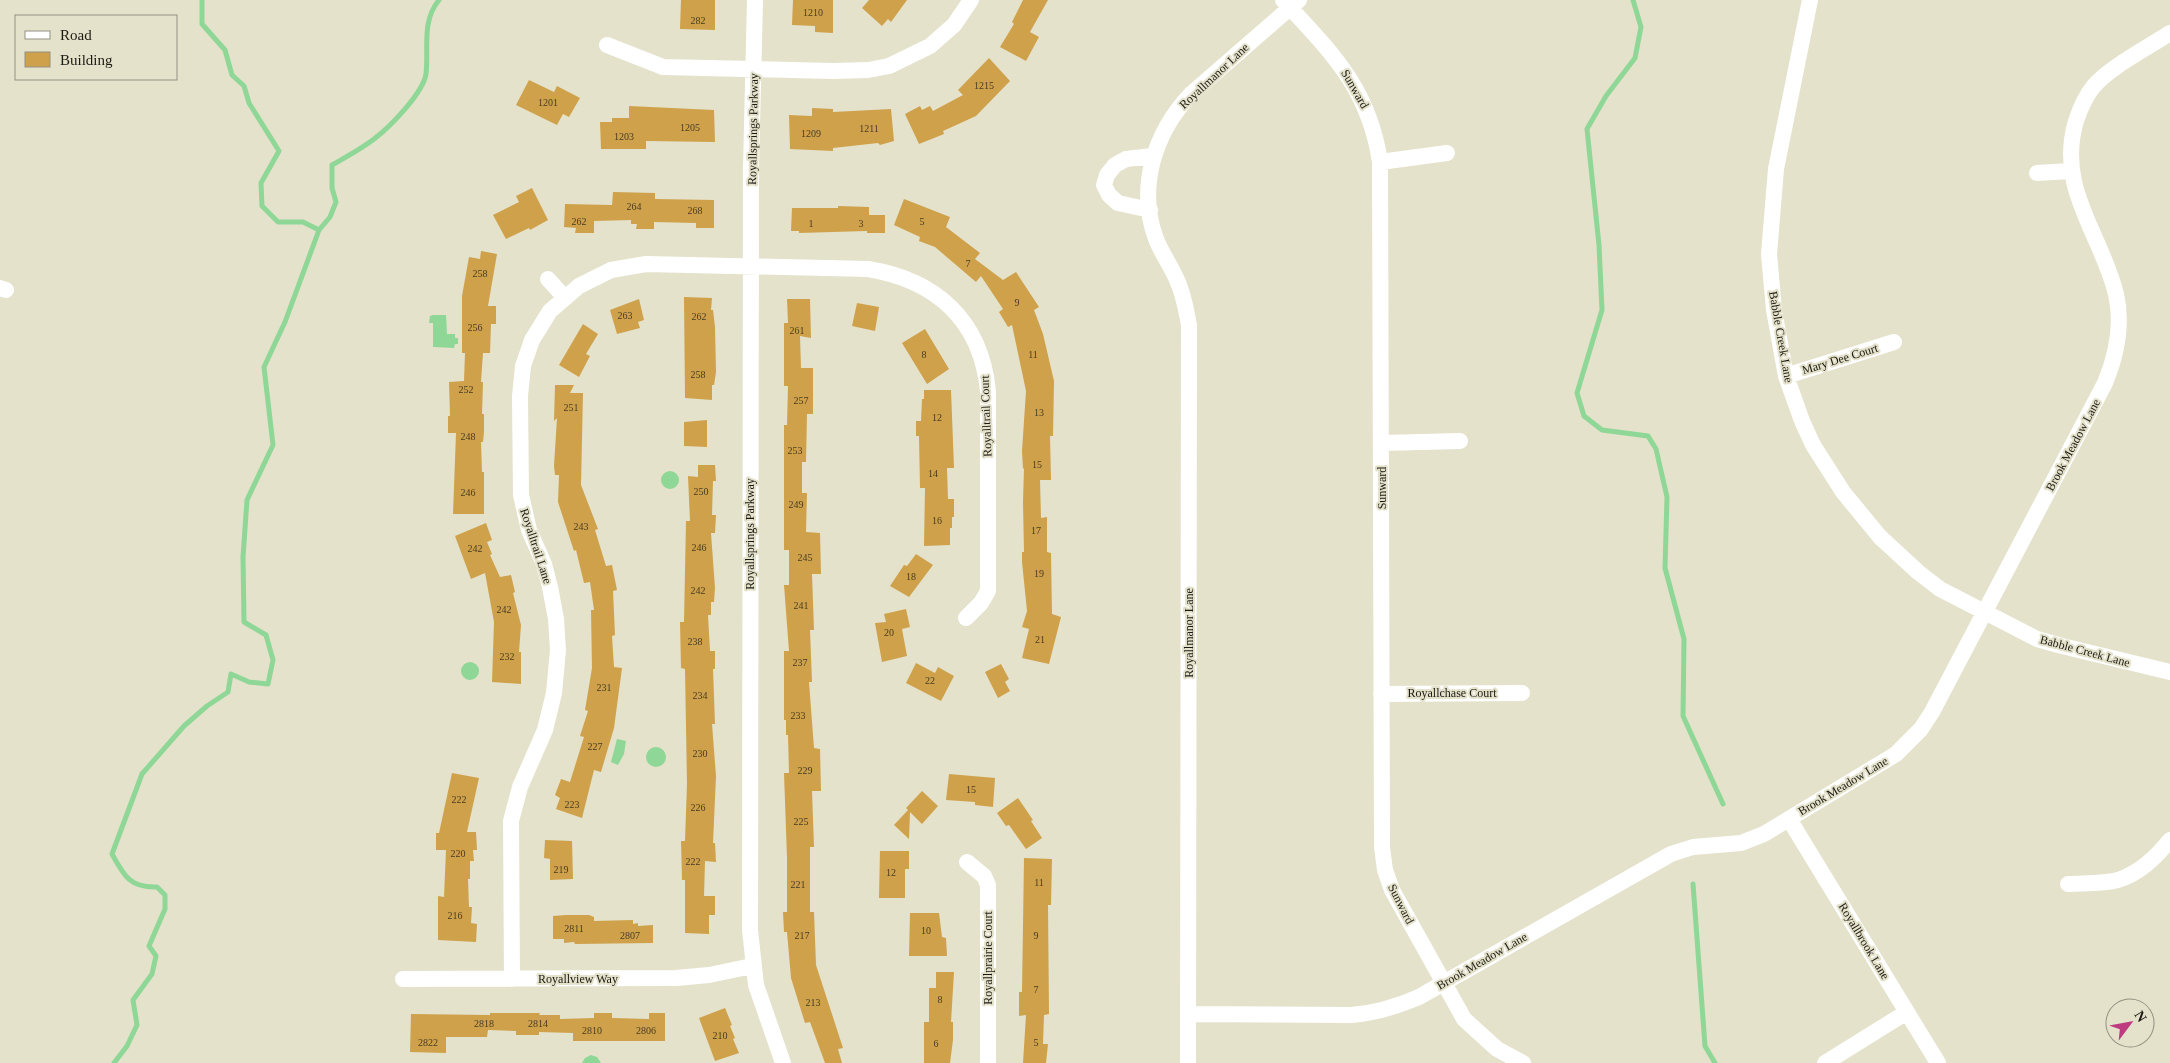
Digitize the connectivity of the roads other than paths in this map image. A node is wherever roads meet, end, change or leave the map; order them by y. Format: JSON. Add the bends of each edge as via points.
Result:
{"nodes":[{"id":1,"x":755,"y":0,"type":"edge"},
{"id":2,"x":971,"y":0,"type":"edge"},
{"id":3,"x":1810,"y":0,"type":"edge"},
{"id":4,"x":1290,"y":3,"type":"edge"},
{"id":5,"x":2170,"y":33,"type":"edge"},
{"id":6,"x":607,"y":45,"type":"dead end"},
{"id":7,"x":754,"y":69,"type":"junction"},
{"id":8,"x":1447,"y":153,"type":"dead end"},
{"id":9,"x":1152,"y":156,"type":"junction"},
{"id":10,"x":1380,"y":162,"type":"junction"},
{"id":11,"x":2071,"y":171,"type":"junction"},
{"id":12,"x":2038,"y":173,"type":"dead end"},
{"id":13,"x":1150,"y":210,"type":"junction"},
{"id":14,"x":751,"y":265,"type":"junction"},
{"id":15,"x":548,"y":279,"type":"dead end"},
{"id":16,"x":565,"y":298,"type":"junction"},
{"id":17,"x":1894,"y":342,"type":"dead end"},
{"id":18,"x":1786,"y":376,"type":"junction"},
{"id":19,"x":1460,"y":441,"type":"dead end"},
{"id":20,"x":1382,"y":443,"type":"junction"},
{"id":21,"x":1984,"y":612,"type":"junction"},
{"id":22,"x":966,"y":618,"type":"dead end"},
{"id":23,"x":2170,"y":672,"type":"edge"},
{"id":24,"x":1522,"y":693,"type":"dead end"},
{"id":25,"x":1382,"y":694,"type":"junction"},
{"id":26,"x":1789,"y":819,"type":"junction"},
{"id":27,"x":2170,"y":840,"type":"edge"},
{"id":28,"x":967,"y":862,"type":"dead end"},
{"id":29,"x":2068,"y":884,"type":"dead end"},
{"id":30,"x":752,"y":966,"type":"junction"},
{"id":31,"x":403,"y":979,"type":"dead end"},
{"id":32,"x":512,"y":979,"type":"junction"},
{"id":33,"x":1444,"y":982,"type":"junction"},
{"id":34,"x":1907,"y":1012,"type":"junction"},
{"id":35,"x":1188,"y":1014,"type":"junction"},
{"id":36,"x":783,"y":1063,"type":"edge"},
{"id":37,"x":988,"y":1063,"type":"edge"},
{"id":38,"x":1188,"y":1063,"type":"edge"},
{"id":39,"x":1523,"y":1063,"type":"edge"},
{"id":40,"x":1826,"y":1063,"type":"edge"},
{"id":41,"x":1938,"y":1063,"type":"edge"}],
"edges":[{"from":1,"to":7,"type":"street","name":"Royallsprings Parkway"},
{"from":2,"to":7,"type":"street","via":[[954,25],[939,39],[921,52],[889,66],[833,71]]},
{"from":3,"to":18,"type":"street","name":"Babble Creek Lane","via":[[1776,169],[1769,254],[1774,310]]},
{"from":4,"to":9,"type":"street","name":"Royallmanor Lane","via":[[1182,103],[1162,133]]},
{"from":4,"to":10,"type":"street","name":"Sunward","via":[[1352,80],[1377,138]]},
{"from":5,"to":11,"type":"street","name":"Brook Meadow Lane","via":[[2107,74],[2093,88],[2081,107],[2074,128]]},
{"from":6,"to":7,"type":"street","via":[[663,67]]},
{"from":7,"to":14,"type":"street","name":"Royallsprings Parkway"},
{"from":8,"to":10,"type":"street"},
{"from":9,"to":13,"type":"street","name":"Royallmanor Lane","via":[[1148,192]]},
{"from":9,"to":13,"type":"street","via":[[1126,159],[1115,165],[1104,185],[1118,203]]},
{"from":10,"to":20,"type":"street","name":"Sunward"},
{"from":11,"to":12,"type":"street"},
{"from":11,"to":21,"type":"street","name":"Brook Meadow Lane","via":[[2076,194],[2116,294],[2118,341],[2105,383]]},
{"from":13,"to":35,"type":"street","name":"Royallmanor Lane","via":[[1156,238],[1182,291],[1189,325]]},
{"from":14,"to":16,"type":"street","name":"Royalltrail Lane","via":[[659,264],[610,270],[589,279]]},
{"from":14,"to":22,"type":"street","name":"Royalltrail Court","via":[[868,268],[896,274],[921,284],[942,299],[968,329],[980,352],[988,391],[988,591]]},
{"from":14,"to":30,"type":"street","name":"Royallsprings Parkway"},
{"from":15,"to":16,"type":"street"},
{"from":16,"to":32,"type":"street","name":"Royalltrail Lane","via":[[550,311],[532,340],[520,380],[521,495],[529,530],[550,587],[558,650],[554,693],[545,730],[520,787],[511,821]]},
{"from":17,"to":18,"type":"street","name":"Mary Dee Court"},
{"from":18,"to":21,"type":"street","name":"Babble Creek Lane","via":[[1813,445],[1843,492],[1880,537],[1940,589]]},
{"from":19,"to":20,"type":"street"},
{"from":20,"to":25,"type":"street","name":"Sunward"},
{"from":21,"to":23,"type":"street","name":"Babble Creek Lane","via":[[2037,639]]},
{"from":21,"to":26,"type":"street","name":"Brook Meadow Lane","via":[[1932,712],[1910,742],[1896,754]]},
{"from":24,"to":25,"type":"street","name":"Royallchase Court"},
{"from":25,"to":33,"type":"street","name":"Sunward","via":[[1382,847],[1385,870],[1392,890]]},
{"from":26,"to":33,"type":"street","name":"Brook Meadow Lane","via":[[1741,843],[1693,847],[1671,854]]},
{"from":26,"to":34,"type":"street","name":"Royallbrook Lane"},
{"from":27,"to":29,"type":"street","via":[[2156,857],[2118,880]]},
{"from":28,"to":37,"type":"street","name":"Royallprairie Court","via":[[984,876],[988,885]]},
{"from":30,"to":32,"type":"street","name":"Royallview Way","via":[[676,978]]},
{"from":30,"to":36,"type":"street","name":"Royallsprings Parkway","via":[[762,1007]]},
{"from":31,"to":32,"type":"street","name":"Royallview Way"},
{"from":33,"to":35,"type":"street","name":"Brook Meadow Lane","via":[[1419,997],[1376,1013]]},
{"from":33,"to":39,"type":"street","name":"Sunward","via":[[1464,1019],[1478,1034],[1497,1050]]},
{"from":34,"to":40,"type":"street"},
{"from":34,"to":41,"type":"street","name":"Royallbrook Lane"},
{"from":35,"to":38,"type":"street","name":"Royallmanor Lane"}]}
